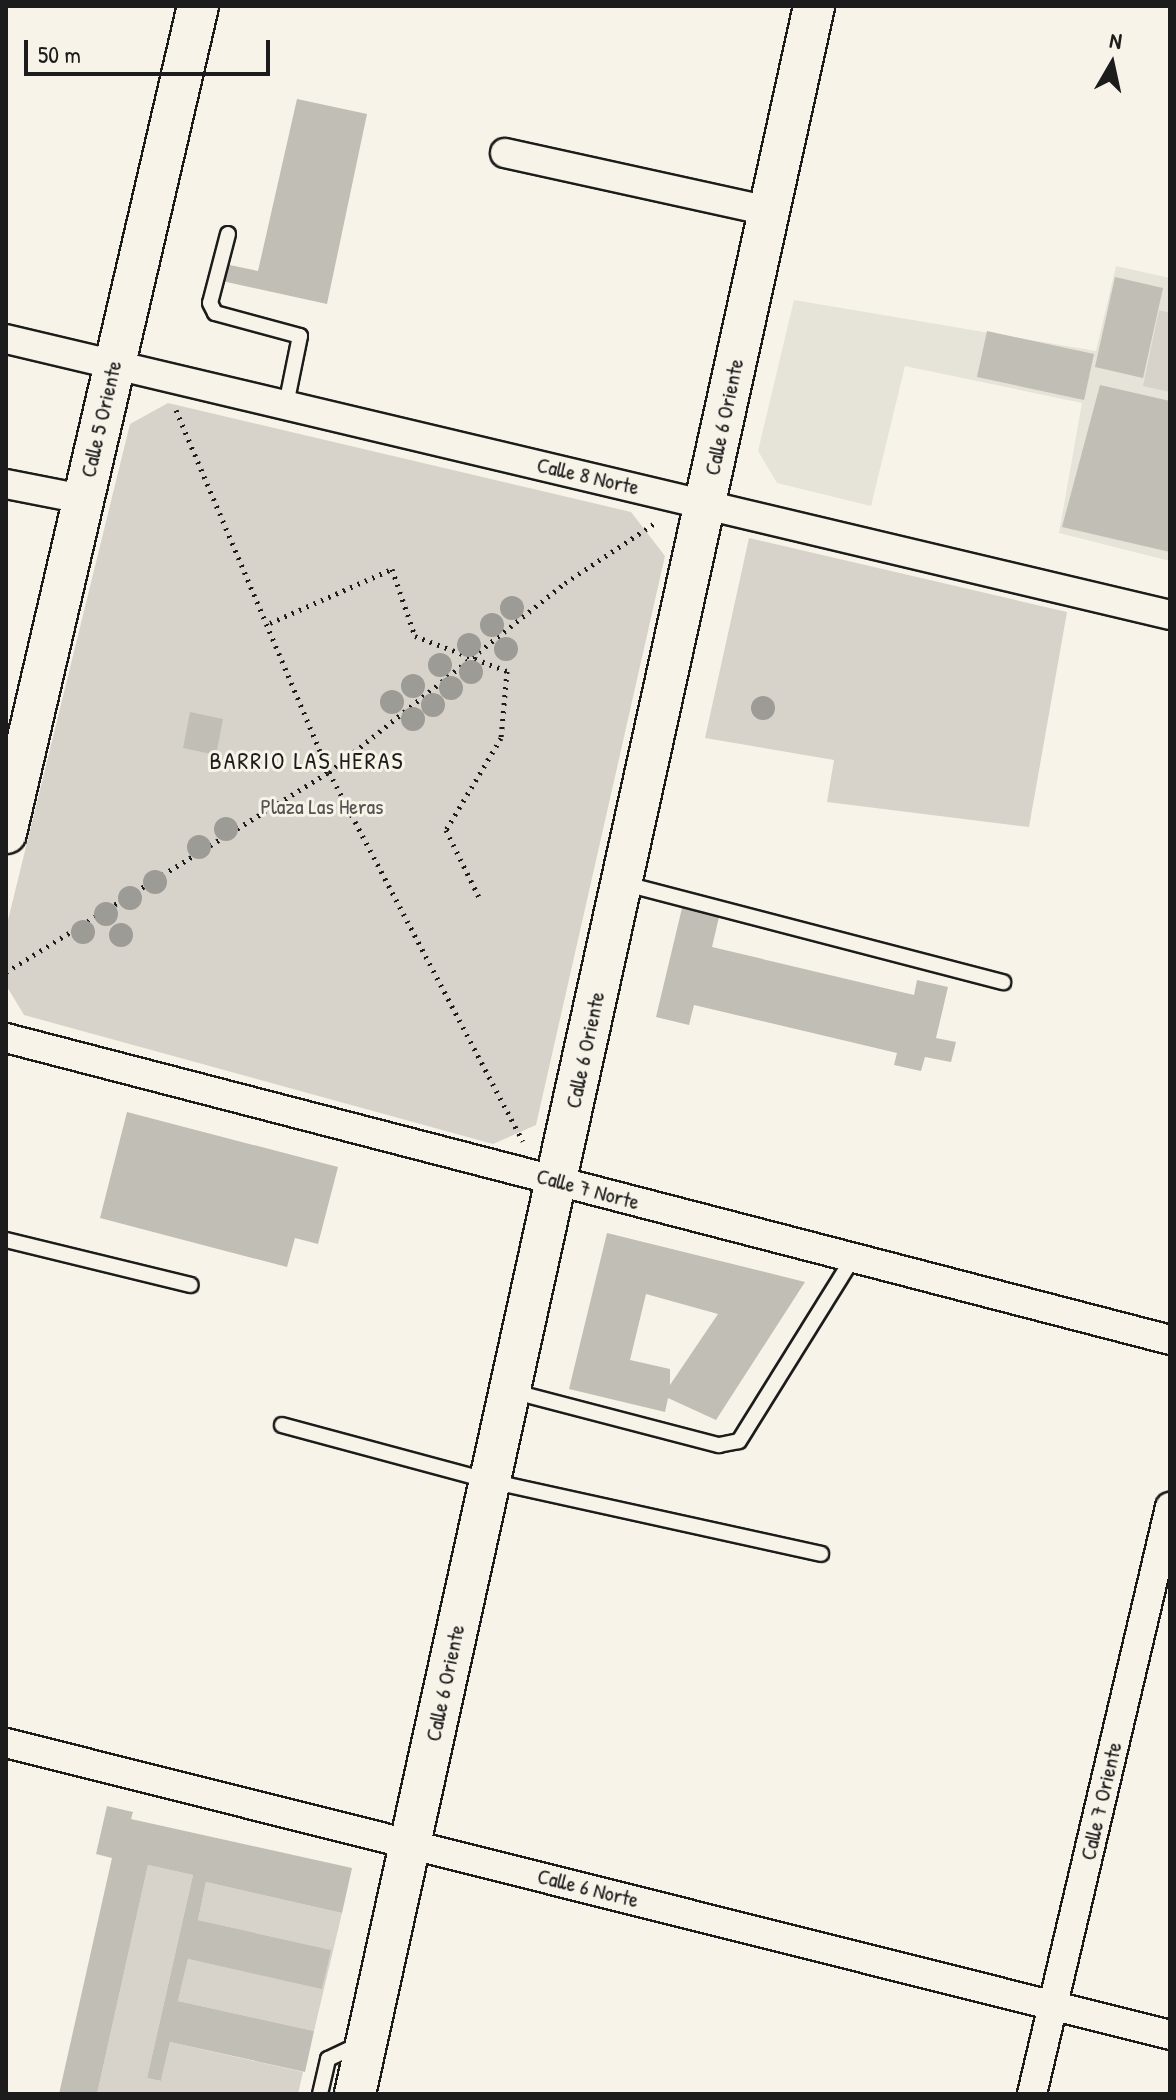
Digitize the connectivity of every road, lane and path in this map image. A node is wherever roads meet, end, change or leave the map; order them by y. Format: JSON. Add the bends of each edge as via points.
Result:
{"nodes":[{"id":1,"x":198,"y":6,"type":"edge"},
{"id":2,"x":814,"y":6,"type":"edge"},
{"id":3,"x":505,"y":153,"type":"dead end"},
{"id":4,"x":769,"y":211,"type":"junction"},
{"id":5,"x":228,"y":234,"type":"dead end"},
{"id":6,"x":6,"y":339,"type":"edge"},
{"id":7,"x":114,"y":365,"type":"junction"},
{"id":8,"x":161,"y":376,"type":"junction"},
{"id":9,"x":286,"y":405,"type":"junction"},
{"id":10,"x":6,"y":484,"type":"edge"},
{"id":11,"x":83,"y":499,"type":"junction"},
{"id":12,"x":705,"y":503,"type":"junction"},
{"id":13,"x":1170,"y":615,"type":"edge"},
{"id":14,"x":270,"y":623,"type":"junction"},
{"id":15,"x":478,"y":656,"type":"junction"},
{"id":16,"x":329,"y":772,"type":"junction"},
{"id":17,"x":7,"y":820,"type":"edge"},
{"id":18,"x":621,"y":883,"type":"junction"},
{"id":19,"x":479,"y":897,"type":"dead end"},
{"id":20,"x":6,"y":972,"type":"edge"},
{"id":21,"x":1003,"y":982,"type":"dead end"},
{"id":22,"x":6,"y":1038,"type":"edge"},
{"id":23,"x":549,"y":1179,"type":"junction"},
{"id":24,"x":6,"y":1240,"type":"edge"},
{"id":25,"x":853,"y":1258,"type":"junction"},
{"id":26,"x":191,"y":1285,"type":"dead end"},
{"id":27,"x":1170,"y":1340,"type":"edge"},
{"id":28,"x":509,"y":1390,"type":"junction"},
{"id":29,"x":282,"y":1425,"type":"dead end"},
{"id":30,"x":490,"y":1481,"type":"junction"},
{"id":31,"x":1170,"y":1507,"type":"edge"},
{"id":32,"x":821,"y":1554,"type":"dead end"},
{"id":33,"x":6,"y":1743,"type":"edge"},
{"id":34,"x":410,"y":1843,"type":"junction"},
{"id":35,"x":1053,"y":2005,"type":"junction"},
{"id":36,"x":1170,"y":2035,"type":"edge"},
{"id":37,"x":366,"y":2041,"type":"junction"},
{"id":38,"x":320,"y":2094,"type":"edge"},
{"id":39,"x":355,"y":2094,"type":"edge"},
{"id":40,"x":1032,"y":2094,"type":"edge"}],
"edges":[{"from":1,"to":7,"type":"main road","name":"Calle 5 Oriente"},
{"from":2,"to":4,"type":"main road","name":"Calle 6 Oriente"},
{"from":3,"to":4,"type":"street"},
{"from":4,"to":12,"type":"main road","name":"Calle 6 Oriente"},
{"from":5,"to":9,"type":"lane","via":[[210,303],[215,313],[300,336]]},
{"from":6,"to":7,"type":"street","name":"Calle 8 Norte"},
{"from":7,"to":8,"type":"street","name":"Calle 8 Norte"},
{"from":7,"to":11,"type":"main road","name":"Calle 5 Oriente"},
{"from":8,"to":9,"type":"street","name":"Calle 8 Norte"},
{"from":8,"to":14,"type":"path"},
{"from":9,"to":12,"type":"street","name":"Calle 8 Norte"},
{"from":10,"to":11,"type":"street"},
{"from":11,"to":17,"type":"main road","name":"Calle 5 Oriente"},
{"from":12,"to":13,"type":"street","name":"Calle 8 Norte"},
{"from":12,"to":15,"type":"path","via":[[642,529]]},
{"from":12,"to":18,"type":"main road","name":"Calle 6 Oriente"},
{"from":14,"to":15,"type":"path","via":[[392,569],[415,636]]},
{"from":14,"to":16,"type":"path"},
{"from":15,"to":16,"type":"path"},
{"from":15,"to":19,"type":"path","via":[[507,671],[501,738],[446,830]]},
{"from":16,"to":20,"type":"path"},
{"from":16,"to":23,"type":"path"},
{"from":18,"to":21,"type":"lane"},
{"from":18,"to":23,"type":"main road","name":"Calle 6 Oriente"},
{"from":22,"to":23,"type":"street","name":"Calle 7 Norte"},
{"from":23,"to":25,"type":"street","name":"Calle 7 Norte"},
{"from":23,"to":28,"type":"main road","name":"Calle 6 Oriente"},
{"from":24,"to":26,"type":"lane"},
{"from":25,"to":27,"type":"street","name":"Calle 7 Norte"},
{"from":25,"to":28,"type":"lane","via":[[739,1441],[719,1445]]},
{"from":28,"to":30,"type":"main road","name":"Calle 6 Oriente"},
{"from":29,"to":30,"type":"lane"},
{"from":30,"to":32,"type":"lane"},
{"from":30,"to":34,"type":"main road","name":"Calle 6 Oriente"},
{"from":31,"to":35,"type":"street","name":"Calle 7 Oriente"},
{"from":33,"to":34,"type":"street","name":"Calle 6 Norte"},
{"from":34,"to":35,"type":"street","name":"Calle 6 Norte"},
{"from":34,"to":37,"type":"main road","name":"Calle 6 Oriente"},
{"from":35,"to":36,"type":"street","name":"Calle 6 Norte"},
{"from":35,"to":40,"type":"street","name":"Calle 7 Oriente"},
{"from":37,"to":38,"type":"lane","via":[[328,2059]]},
{"from":37,"to":39,"type":"main road","name":"Calle 6 Oriente"}]}
